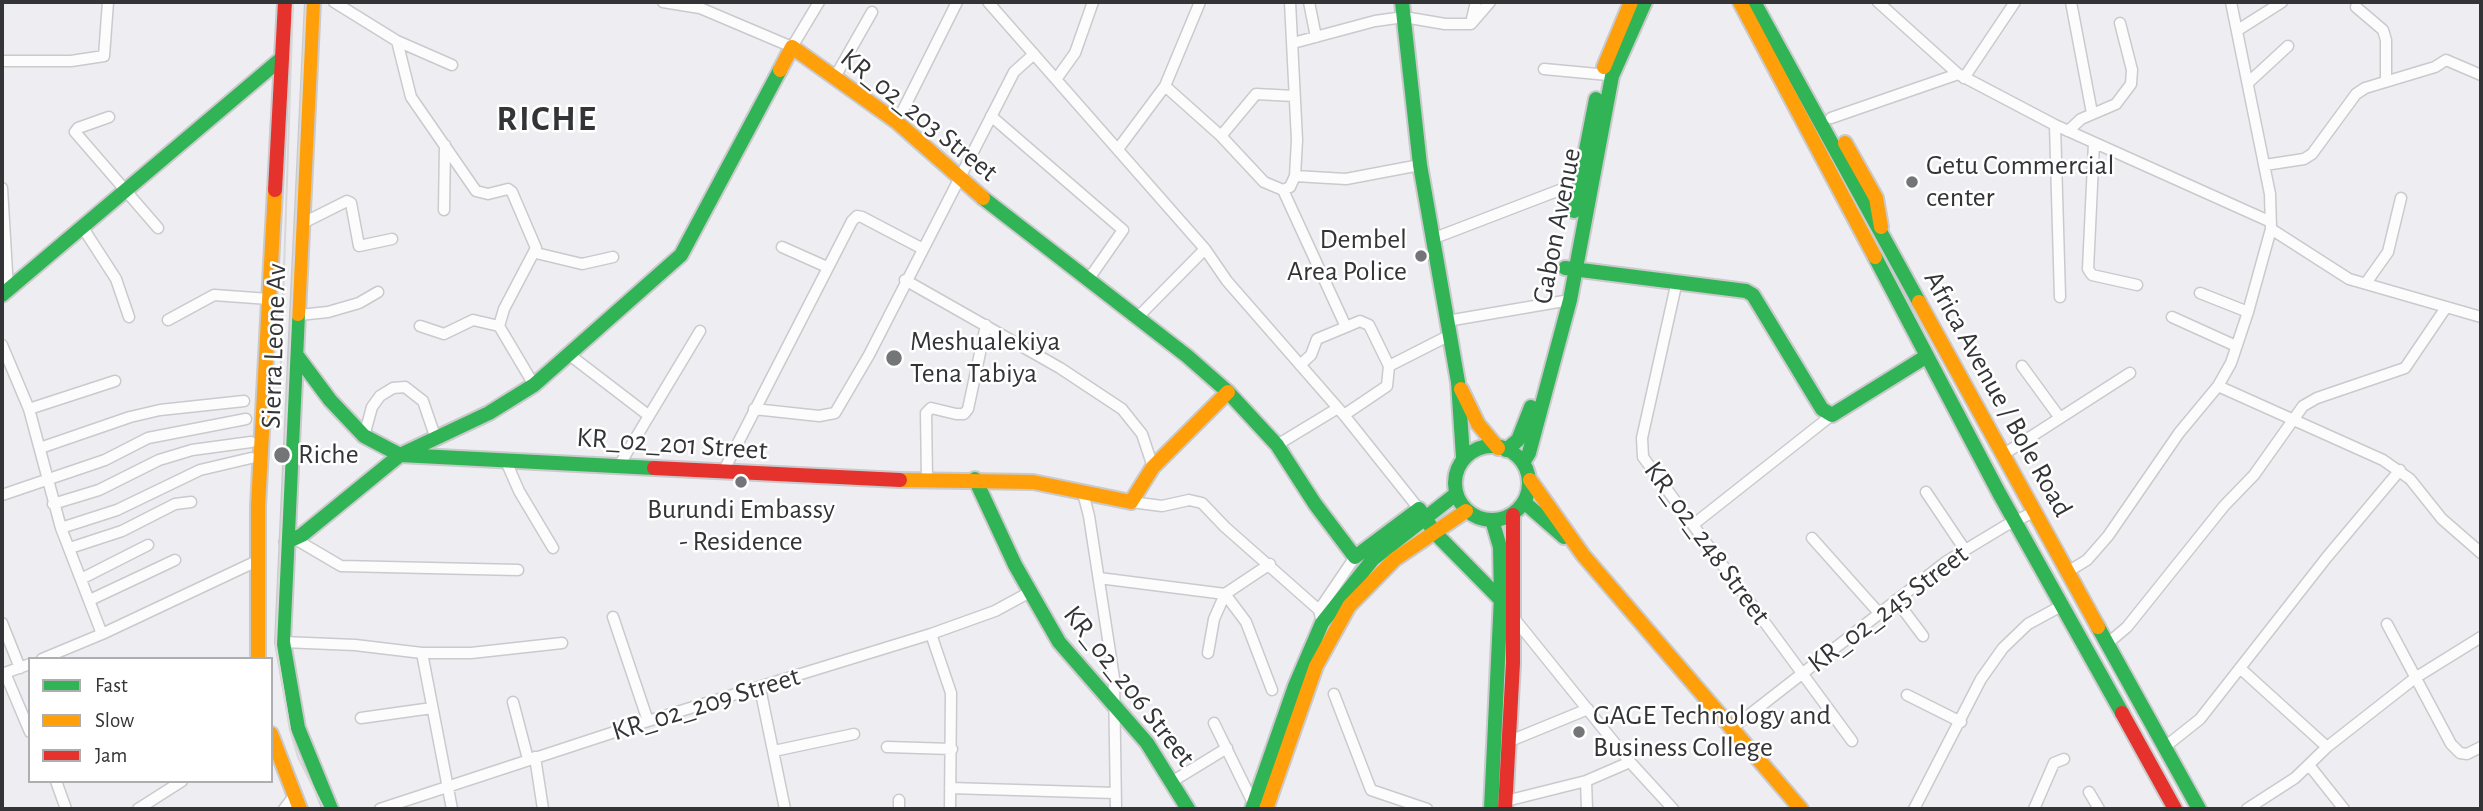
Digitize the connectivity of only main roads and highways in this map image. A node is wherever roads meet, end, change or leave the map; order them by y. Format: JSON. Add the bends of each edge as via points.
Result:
{"nodes":[{"id":1,"x":285,"y":2,"type":"edge"},
{"id":2,"x":313,"y":2,"type":"edge"},
{"id":3,"x":1402,"y":2,"type":"edge"},
{"id":4,"x":1631,"y":2,"type":"edge"},
{"id":5,"x":1645,"y":2,"type":"edge"},
{"id":6,"x":1728,"y":2,"type":"edge"},
{"id":7,"x":1740,"y":2,"type":"edge"},
{"id":8,"x":1754,"y":2,"type":"edge"},
{"id":9,"x":1765,"y":2,"type":"edge"},
{"id":10,"x":282,"y":58,"type":"junction"},
{"id":11,"x":1607,"y":74,"type":"junction"},
{"id":12,"x":1592,"y":138,"type":"junction"},
{"id":13,"x":1876,"y":240,"type":"junction"},
{"id":14,"x":1570,"y":268,"type":"junction"},
{"id":15,"x":5,"y":292,"type":"edge"},
{"id":16,"x":1564,"y":300,"type":"junction"},
{"id":17,"x":298,"y":356,"type":"junction"},
{"id":18,"x":1927,"y":356,"type":"junction"},
{"id":19,"x":1458,"y":382,"type":"junction"},
{"id":20,"x":1227,"y":392,"type":"junction"},
{"id":21,"x":1502,"y":449,"type":"junction"},
{"id":22,"x":400,"y":455,"type":"junction"},
{"id":23,"x":1463,"y":457,"type":"junction"},
{"id":24,"x":1523,"y":463,"type":"junction"},
{"id":25,"x":975,"y":479,"type":"junction"},
{"id":26,"x":1530,"y":480,"type":"junction"},
{"id":27,"x":1456,"y":494,"type":"junction"},
{"id":28,"x":1524,"y":502,"type":"junction"},
{"id":29,"x":1466,"y":511,"type":"junction"},
{"id":30,"x":1422,"y":514,"type":"junction"},
{"id":31,"x":1513,"y":515,"type":"junction"},
{"id":32,"x":1492,"y":520,"type":"junction"},
{"id":33,"x":1435,"y":533,"type":"junction"},
{"id":34,"x":291,"y":541,"type":"junction"},
{"id":35,"x":1583,"y":555,"type":"junction"},
{"id":36,"x":1501,"y":600,"type":"junction"},
{"id":37,"x":258,"y":657,"type":"edge"},
{"id":38,"x":273,"y":739,"type":"edge"},
{"id":39,"x":297,"y":802,"type":"edge"},
{"id":40,"x":1506,"y":805,"type":"edge"},
{"id":41,"x":1258,"y":808,"type":"edge"},
{"id":42,"x":331,"y":809,"type":"edge"},
{"id":43,"x":1188,"y":809,"type":"edge"},
{"id":44,"x":1491,"y":809,"type":"edge"},
{"id":45,"x":1801,"y":809,"type":"edge"},
{"id":46,"x":2175,"y":809,"type":"edge"},
{"id":47,"x":2199,"y":809,"type":"edge"}],
"edges":[{"from":1,"to":10,"type":"main road","name":"Sierra Leone Av"},
{"from":2,"to":17,"type":"main road","name":"Sierra Leone Av"},
{"from":3,"to":19,"type":"main road","via":[[1420,165]]},
{"from":4,"to":11,"type":"main road","name":"Gabon Avenue"},
{"from":5,"to":11,"type":"main road","name":"Gabon Avenue"},
{"from":6,"to":13,"type":"main road","via":[[1846,221]]},
{"from":7,"to":13,"type":"main road","name":"Africa Avenue / Bole Road"},
{"from":8,"to":13,"type":"main road","name":"Africa Avenue / Bole Road"},
{"from":9,"to":13,"type":"main road","via":[[1876,198]]},
{"from":10,"to":15,"type":"main road"},
{"from":10,"to":37,"type":"main road","name":"Sierra Leone Av","via":[[257,561]]},
{"from":11,"to":12,"type":"main road","name":"Gabon Avenue"},
{"from":12,"to":14,"type":"main road","name":"Gabon Avenue"},
{"from":12,"to":14,"type":"main road","name":"Gabon Avenue","via":[[1578,183]]},
{"from":13,"to":18,"type":"main road","name":"Africa Avenue / Bole Road"},
{"from":13,"to":47,"type":"main road","name":"Africa Avenue / Bole Road","via":[[2004,454]]},
{"from":14,"to":16,"type":"main road","name":"Gabon Avenue"},
{"from":14,"to":18,"type":"main road","via":[[1746,291],[1753,295],[1822,409],[1832,415]]},
{"from":16,"to":21,"type":"main road","name":"Gabon Avenue","via":[[1518,440]]},
{"from":16,"to":24,"type":"main road","name":"Gabon Avenue"},
{"from":17,"to":22,"type":"main road","name":"KR_02_201 Street","via":[[364,436]]},
{"from":17,"to":34,"type":"main road","name":"Sierra Leone Av"},
{"from":18,"to":46,"type":"main road","name":"Africa Avenue / Bole Road"},
{"from":19,"to":21,"type":"main road","via":[[1478,424]]},
{"from":19,"to":23,"type":"main road"},
{"from":20,"to":22,"type":"main road","name":"KR_02_203 Street","via":[[960,181],[897,122],[792,47],[689,245],[534,385],[489,413]]},
{"from":20,"to":25,"type":"main road","name":"KR_02_201 Street","via":[[1153,467],[1131,502],[1033,482]]},
{"from":20,"to":30,"type":"main road","name":"KR_02_203 Street","via":[[1278,445],[1354,556]]},
{"from":21,"to":23,"type":"main road","via":[[1482,447]]},
{"from":21,"to":24,"type":"main road"},
{"from":22,"to":25,"type":"main road","name":"KR_02_201 Street","via":[[723,472]]},
{"from":22,"to":34,"type":"main road"},
{"from":23,"to":27,"type":"main road","via":[[1454,481]]},
{"from":24,"to":26,"type":"main road"},
{"from":25,"to":43,"type":"main road","name":"KR_02_206 Street","via":[[1059,642],[1155,753]]},
{"from":26,"to":28,"type":"main road"},
{"from":26,"to":35,"type":"main road"},
{"from":27,"to":29,"type":"main road"},
{"from":27,"to":30,"type":"main road"},
{"from":28,"to":31,"type":"main road"},
{"from":28,"to":35,"type":"main road"},
{"from":29,"to":32,"type":"main road"},
{"from":29,"to":33,"type":"main road"},
{"from":30,"to":33,"type":"main road"},
{"from":30,"to":41,"type":"main road","via":[[1321,617]]},
{"from":31,"to":32,"type":"main road"},
{"from":31,"to":40,"type":"main road"},
{"from":32,"to":36,"type":"main road","via":[[1500,547]]},
{"from":33,"to":36,"type":"main road"},
{"from":33,"to":41,"type":"main road","via":[[1380,572],[1334,629]]},
{"from":34,"to":42,"type":"main road","name":"Sierra Leone Av","via":[[283,642],[298,728]]},
{"from":35,"to":45,"type":"main road"},
{"from":36,"to":44,"type":"main road"},
{"from":38,"to":39,"type":"main road"}]}
